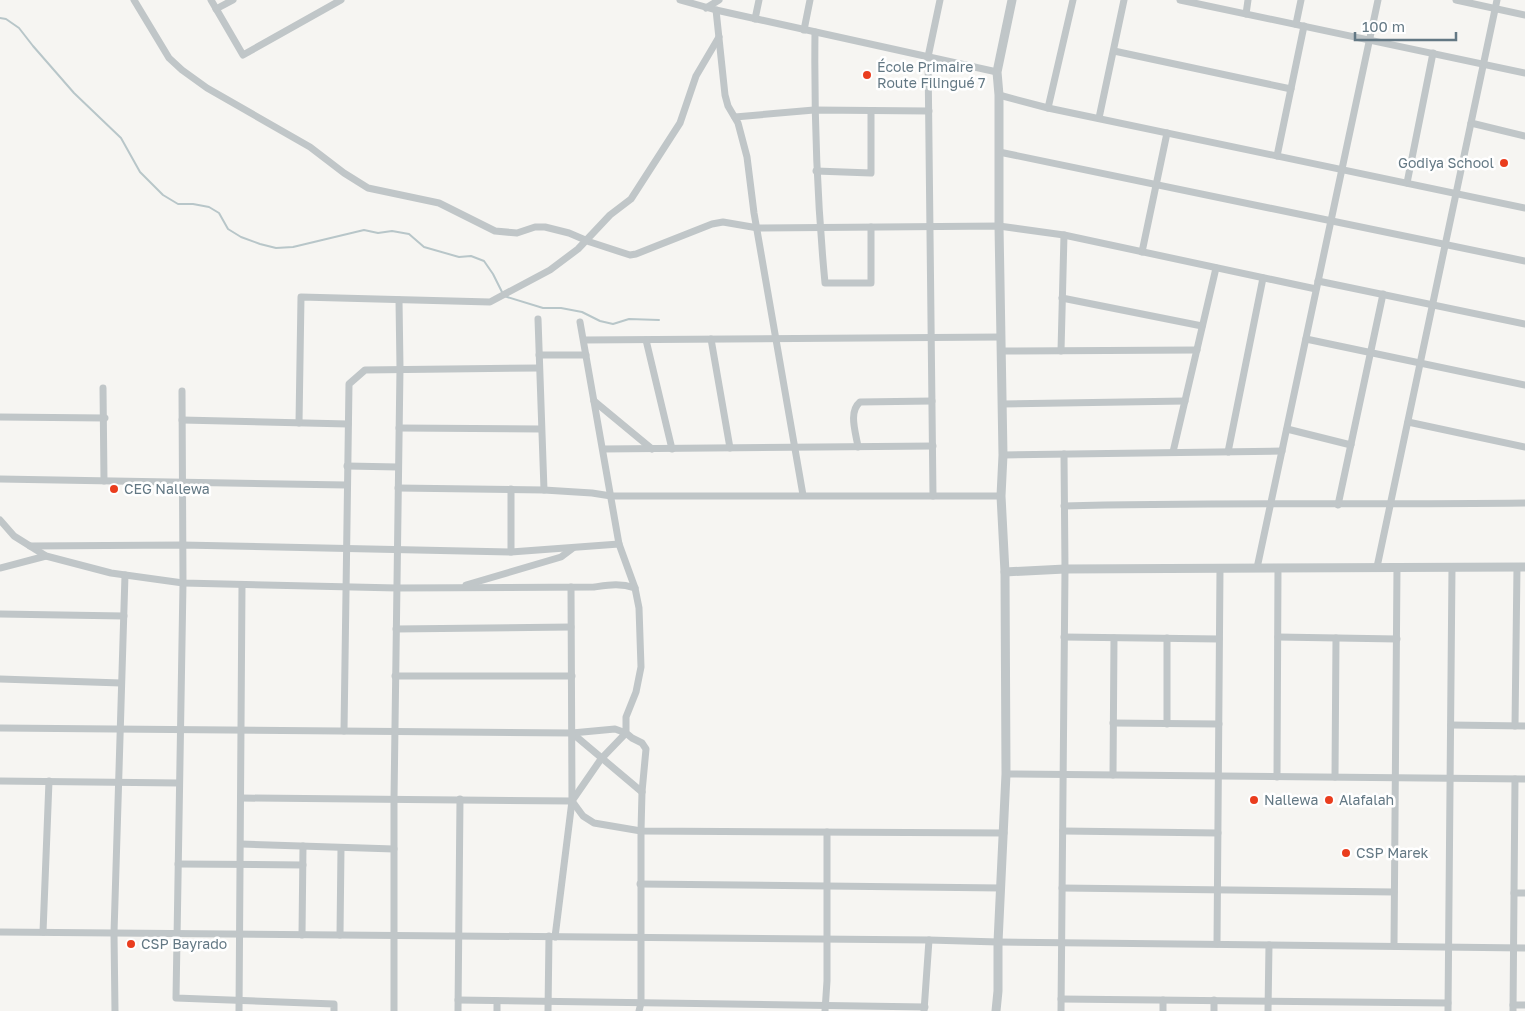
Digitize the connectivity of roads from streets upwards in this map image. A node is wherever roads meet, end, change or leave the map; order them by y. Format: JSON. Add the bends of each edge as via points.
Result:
{"nodes":[{"id":1,"x":134,"y":0,"type":"edge"},
{"id":2,"x":211,"y":0,"type":"edge"},
{"id":3,"x":233,"y":0,"type":"edge"},
{"id":4,"x":341,"y":0,"type":"edge"},
{"id":5,"x":680,"y":0,"type":"edge"},
{"id":6,"x":719,"y":0,"type":"edge"},
{"id":7,"x":759,"y":0,"type":"edge"},
{"id":8,"x":810,"y":0,"type":"edge"},
{"id":9,"x":940,"y":0,"type":"edge"},
{"id":10,"x":1012,"y":0,"type":"edge"},
{"id":11,"x":1073,"y":0,"type":"edge"},
{"id":12,"x":1124,"y":0,"type":"edge"},
{"id":13,"x":1180,"y":0,"type":"edge"},
{"id":14,"x":1248,"y":0,"type":"edge"},
{"id":15,"x":1301,"y":0,"type":"edge"},
{"id":16,"x":1378,"y":0,"type":"edge"},
{"id":17,"x":1456,"y":0,"type":"edge"},
{"id":18,"x":1497,"y":0,"type":"edge"},
{"id":19,"x":706,"y":8,"type":"junction"},
{"id":20,"x":1495,"y":8,"type":"junction"},
{"id":21,"x":216,"y":9,"type":"junction"},
{"id":22,"x":716,"y":10,"type":"junction"},
{"id":23,"x":1246,"y":14,"type":"junction"},
{"id":24,"x":1525,"y":15,"type":"edge"},
{"id":25,"x":755,"y":19,"type":"junction"},
{"id":26,"x":1296,"y":24,"type":"junction"},
{"id":27,"x":1304,"y":26,"type":"junction"},
{"id":28,"x":804,"y":30,"type":"junction"},
{"id":29,"x":815,"y":32,"type":"junction"},
{"id":30,"x":719,"y":37,"type":"junction"},
{"id":31,"x":1369,"y":40,"type":"junction"},
{"id":32,"x":1114,"y":51,"type":"junction"},
{"id":33,"x":1433,"y":53,"type":"junction"},
{"id":34,"x":928,"y":57,"type":"junction"},
{"id":35,"x":1484,"y":64,"type":"junction"},
{"id":36,"x":996,"y":72,"type":"junction"},
{"id":37,"x":1525,"y":73,"type":"edge"},
{"id":38,"x":1291,"y":88,"type":"junction"},
{"id":39,"x":999,"y":96,"type":"junction"},
{"id":40,"x":1048,"y":108,"type":"junction"},
{"id":41,"x":814,"y":110,"type":"junction"},
{"id":42,"x":871,"y":111,"type":"junction"},
{"id":43,"x":929,"y":111,"type":"junction"},
{"id":44,"x":735,"y":117,"type":"junction"},
{"id":45,"x":1099,"y":118,"type":"junction"},
{"id":46,"x":1471,"y":123,"type":"junction"},
{"id":47,"x":1167,"y":132,"type":"junction"},
{"id":48,"x":1525,"y":136,"type":"edge"},
{"id":49,"x":999,"y":152,"type":"junction"},
{"id":50,"x":1277,"y":156,"type":"junction"},
{"id":51,"x":1342,"y":169,"type":"junction"},
{"id":52,"x":816,"y":171,"type":"junction"},
{"id":53,"x":1407,"y":183,"type":"junction"},
{"id":54,"x":1156,"y":184,"type":"junction"},
{"id":55,"x":1456,"y":194,"type":"junction"},
{"id":56,"x":1525,"y":208,"type":"edge"},
{"id":57,"x":1331,"y":220,"type":"junction"},
{"id":58,"x":999,"y":226,"type":"junction"},
{"id":59,"x":820,"y":227,"type":"junction"},
{"id":60,"x":871,"y":227,"type":"junction"},
{"id":61,"x":930,"y":227,"type":"junction"},
{"id":62,"x":758,"y":228,"type":"junction"},
{"id":63,"x":1064,"y":235,"type":"junction"},
{"id":64,"x":586,"y":240,"type":"junction"},
{"id":65,"x":1446,"y":244,"type":"junction"},
{"id":66,"x":1142,"y":252,"type":"junction"},
{"id":67,"x":1525,"y":261,"type":"edge"},
{"id":68,"x":1216,"y":268,"type":"junction"},
{"id":69,"x":1263,"y":278,"type":"junction"},
{"id":70,"x":1318,"y":281,"type":"junction"},
{"id":71,"x":1316,"y":289,"type":"junction"},
{"id":72,"x":1383,"y":294,"type":"junction"},
{"id":73,"x":1062,"y":298,"type":"junction"},
{"id":74,"x":399,"y":300,"type":"junction"},
{"id":75,"x":1433,"y":305,"type":"junction"},
{"id":76,"x":538,"y":319,"type":"dead end"},
{"id":77,"x":580,"y":322,"type":"dead end"},
{"id":78,"x":1525,"y":324,"type":"edge"},
{"id":79,"x":1202,"y":326,"type":"junction"},
{"id":80,"x":932,"y":337,"type":"junction"},
{"id":81,"x":1001,"y":337,"type":"junction"},
{"id":82,"x":776,"y":338,"type":"junction"},
{"id":83,"x":711,"y":339,"type":"junction"},
{"id":84,"x":1306,"y":339,"type":"junction"},
{"id":85,"x":584,"y":340,"type":"junction"},
{"id":86,"x":646,"y":340,"type":"junction"},
{"id":87,"x":1061,"y":350,"type":"junction"},
{"id":88,"x":1197,"y":350,"type":"junction"},
{"id":89,"x":1002,"y":351,"type":"junction"},
{"id":90,"x":1371,"y":352,"type":"junction"},
{"id":91,"x":539,"y":355,"type":"junction"},
{"id":92,"x":586,"y":355,"type":"junction"},
{"id":93,"x":1420,"y":363,"type":"junction"},
{"id":94,"x":400,"y":368,"type":"junction"},
{"id":95,"x":539,"y":368,"type":"junction"},
{"id":96,"x":1525,"y":386,"type":"edge"},
{"id":97,"x":103,"y":388,"type":"dead end"},
{"id":98,"x":182,"y":391,"type":"dead end"},
{"id":99,"x":594,"y":401,"type":"junction"},
{"id":100,"x":932,"y":401,"type":"junction"},
{"id":101,"x":1185,"y":401,"type":"junction"},
{"id":102,"x":1002,"y":404,"type":"junction"},
{"id":103,"x":0,"y":417,"type":"edge"},
{"id":104,"x":105,"y":418,"type":"junction"},
{"id":105,"x":182,"y":420,"type":"junction"},
{"id":106,"x":1408,"y":422,"type":"junction"},
{"id":107,"x":299,"y":423,"type":"junction"},
{"id":108,"x":348,"y":424,"type":"junction"},
{"id":109,"x":399,"y":428,"type":"junction"},
{"id":110,"x":541,"y":429,"type":"junction"},
{"id":111,"x":1286,"y":429,"type":"junction"},
{"id":112,"x":933,"y":446,"type":"junction"},
{"id":113,"x":1351,"y":446,"type":"junction"},
{"id":114,"x":858,"y":447,"type":"junction"},
{"id":115,"x":1525,"y":447,"type":"edge"},
{"id":116,"x":730,"y":448,"type":"junction"},
{"id":117,"x":795,"y":448,"type":"junction"},
{"id":118,"x":603,"y":449,"type":"junction"},
{"id":119,"x":652,"y":449,"type":"junction"},
{"id":120,"x":672,"y":449,"type":"junction"},
{"id":121,"x":1282,"y":451,"type":"junction"},
{"id":122,"x":1173,"y":452,"type":"junction"},
{"id":123,"x":1228,"y":452,"type":"junction"},
{"id":124,"x":1064,"y":454,"type":"junction"},
{"id":125,"x":1003,"y":455,"type":"junction"},
{"id":126,"x":347,"y":466,"type":"junction"},
{"id":127,"x":398,"y":467,"type":"junction"},
{"id":128,"x":0,"y":479,"type":"edge"},
{"id":129,"x":104,"y":481,"type":"junction"},
{"id":130,"x":182,"y":482,"type":"junction"},
{"id":131,"x":346,"y":485,"type":"junction"},
{"id":132,"x":398,"y":488,"type":"junction"},
{"id":133,"x":510,"y":490,"type":"junction"},
{"id":134,"x":544,"y":490,"type":"junction"},
{"id":135,"x":803,"y":495,"type":"junction"},
{"id":136,"x":611,"y":496,"type":"junction"},
{"id":137,"x":933,"y":496,"type":"junction"},
{"id":138,"x":1001,"y":496,"type":"junction"},
{"id":139,"x":1271,"y":503,"type":"junction"},
{"id":140,"x":1525,"y":503,"type":"edge"},
{"id":141,"x":1338,"y":505,"type":"junction"},
{"id":142,"x":1390,"y":505,"type":"junction"},
{"id":143,"x":1064,"y":506,"type":"junction"},
{"id":144,"x":0,"y":520,"type":"edge"},
{"id":145,"x":619,"y":544,"type":"junction"},
{"id":146,"x":182,"y":545,"type":"junction"},
{"id":147,"x":30,"y":546,"type":"junction"},
{"id":148,"x":574,"y":547,"type":"junction"},
{"id":149,"x":347,"y":549,"type":"junction"},
{"id":150,"x":397,"y":550,"type":"junction"},
{"id":151,"x":511,"y":552,"type":"junction"},
{"id":152,"x":46,"y":556,"type":"junction"},
{"id":153,"x":1377,"y":567,"type":"junction"},
{"id":154,"x":1397,"y":567,"type":"junction"},
{"id":155,"x":1452,"y":567,"type":"junction"},
{"id":156,"x":1521,"y":567,"type":"edge"},
{"id":157,"x":0,"y":568,"type":"edge"},
{"id":158,"x":1257,"y":568,"type":"junction"},
{"id":159,"x":1278,"y":568,"type":"junction"},
{"id":160,"x":1065,"y":569,"type":"junction"},
{"id":161,"x":1220,"y":569,"type":"junction"},
{"id":162,"x":1005,"y":572,"type":"junction"},
{"id":163,"x":125,"y":575,"type":"junction"},
{"id":164,"x":183,"y":583,"type":"junction"},
{"id":165,"x":242,"y":585,"type":"junction"},
{"id":166,"x":347,"y":587,"type":"junction"},
{"id":167,"x":459,"y":587,"type":"junction"},
{"id":168,"x":571,"y":587,"type":"junction"},
{"id":169,"x":397,"y":588,"type":"junction"},
{"id":170,"x":634,"y":588,"type":"junction"},
{"id":171,"x":0,"y":614,"type":"edge"},
{"id":172,"x":124,"y":616,"type":"junction"},
{"id":173,"x":571,"y":627,"type":"junction"},
{"id":174,"x":396,"y":629,"type":"junction"},
{"id":175,"x":1064,"y":637,"type":"junction"},
{"id":176,"x":1278,"y":637,"type":"junction"},
{"id":177,"x":1114,"y":638,"type":"junction"},
{"id":178,"x":1167,"y":638,"type":"junction"},
{"id":179,"x":1336,"y":638,"type":"junction"},
{"id":180,"x":1220,"y":639,"type":"junction"},
{"id":181,"x":1396,"y":639,"type":"junction"},
{"id":182,"x":1516,"y":645,"type":"junction"},
{"id":183,"x":1525,"y":646,"type":"edge"},
{"id":184,"x":395,"y":676,"type":"junction"},
{"id":185,"x":572,"y":676,"type":"junction"},
{"id":186,"x":0,"y":679,"type":"edge"},
{"id":187,"x":122,"y":683,"type":"junction"},
{"id":188,"x":1114,"y":723,"type":"junction"},
{"id":189,"x":1167,"y":724,"type":"junction"},
{"id":190,"x":1219,"y":724,"type":"junction"},
{"id":191,"x":1451,"y":725,"type":"junction"},
{"id":192,"x":1516,"y":726,"type":"junction"},
{"id":193,"x":1525,"y":726,"type":"edge"},
{"id":194,"x":0,"y":728,"type":"edge"},
{"id":195,"x":120,"y":729,"type":"junction"},
{"id":196,"x":180,"y":729,"type":"junction"},
{"id":197,"x":241,"y":730,"type":"junction"},
{"id":198,"x":344,"y":731,"type":"junction"},
{"id":199,"x":394,"y":731,"type":"junction"},
{"id":200,"x":572,"y":733,"type":"junction"},
{"id":201,"x":626,"y":733,"type":"junction"},
{"id":202,"x":601,"y":759,"type":"junction"},
{"id":203,"x":1006,"y":774,"type":"junction"},
{"id":204,"x":1063,"y":774,"type":"junction"},
{"id":205,"x":1113,"y":775,"type":"junction"},
{"id":206,"x":1218,"y":776,"type":"junction"},
{"id":207,"x":1277,"y":776,"type":"junction"},
{"id":208,"x":1334,"y":777,"type":"junction"},
{"id":209,"x":1395,"y":778,"type":"junction"},
{"id":210,"x":1450,"y":778,"type":"junction"},
{"id":211,"x":1515,"y":779,"type":"junction"},
{"id":212,"x":1525,"y":779,"type":"edge"},
{"id":213,"x":0,"y":781,"type":"edge"},
{"id":214,"x":50,"y":781,"type":"junction"},
{"id":215,"x":118,"y":782,"type":"junction"},
{"id":216,"x":179,"y":783,"type":"junction"},
{"id":217,"x":642,"y":792,"type":"junction"},
{"id":218,"x":241,"y":798,"type":"junction"},
{"id":219,"x":394,"y":799,"type":"junction"},
{"id":220,"x":460,"y":799,"type":"junction"},
{"id":221,"x":572,"y":801,"type":"junction"},
{"id":222,"x":641,"y":831,"type":"junction"},
{"id":223,"x":1063,"y":831,"type":"junction"},
{"id":224,"x":827,"y":832,"type":"junction"},
{"id":225,"x":1218,"y":832,"type":"junction"},
{"id":226,"x":1004,"y":833,"type":"junction"},
{"id":227,"x":241,"y":844,"type":"junction"},
{"id":228,"x":303,"y":846,"type":"junction"},
{"id":229,"x":341,"y":848,"type":"junction"},
{"id":230,"x":394,"y":850,"type":"junction"},
{"id":231,"x":178,"y":864,"type":"junction"},
{"id":232,"x":240,"y":864,"type":"junction"},
{"id":233,"x":303,"y":865,"type":"junction"},
{"id":234,"x":640,"y":884,"type":"junction"},
{"id":235,"x":827,"y":885,"type":"junction"},
{"id":236,"x":1001,"y":888,"type":"junction"},
{"id":237,"x":1062,"y":888,"type":"junction"},
{"id":238,"x":1217,"y":890,"type":"junction"},
{"id":239,"x":1394,"y":892,"type":"junction"},
{"id":240,"x":1514,"y":893,"type":"junction"},
{"id":241,"x":1525,"y":893,"type":"edge"},
{"id":242,"x":0,"y":932,"type":"edge"},
{"id":243,"x":43,"y":932,"type":"junction"},
{"id":244,"x":114,"y":933,"type":"junction"},
{"id":245,"x":177,"y":934,"type":"junction"},
{"id":246,"x":240,"y":934,"type":"junction"},
{"id":247,"x":302,"y":934,"type":"junction"},
{"id":248,"x":340,"y":935,"type":"junction"},
{"id":249,"x":394,"y":935,"type":"junction"},
{"id":250,"x":458,"y":936,"type":"junction"},
{"id":251,"x":552,"y":936,"type":"junction"},
{"id":252,"x":640,"y":937,"type":"junction"},
{"id":253,"x":827,"y":939,"type":"junction"},
{"id":254,"x":929,"y":940,"type":"junction"},
{"id":255,"x":998,"y":942,"type":"junction"},
{"id":256,"x":1062,"y":943,"type":"junction"},
{"id":257,"x":1217,"y":944,"type":"junction"},
{"id":258,"x":1269,"y":945,"type":"junction"},
{"id":259,"x":1394,"y":946,"type":"junction"},
{"id":260,"x":1449,"y":947,"type":"junction"},
{"id":261,"x":1513,"y":948,"type":"junction"},
{"id":262,"x":1525,"y":948,"type":"edge"},
{"id":263,"x":1061,"y":999,"type":"junction"},
{"id":264,"x":240,"y":1000,"type":"junction"},
{"id":265,"x":458,"y":1000,"type":"junction"},
{"id":266,"x":1163,"y":1000,"type":"junction"},
{"id":267,"x":1214,"y":1000,"type":"junction"},
{"id":268,"x":497,"y":1001,"type":"junction"},
{"id":269,"x":1268,"y":1001,"type":"junction"},
{"id":270,"x":291,"y":1002,"type":"junction"},
{"id":271,"x":548,"y":1002,"type":"junction"},
{"id":272,"x":1331,"y":1002,"type":"junction"},
{"id":273,"x":1525,"y":1005,"type":"edge"},
{"id":274,"x":640,"y":1007,"type":"edge"},
{"id":275,"x":1448,"y":1007,"type":"edge"},
{"id":276,"x":708,"y":1008,"type":"edge"},
{"id":277,"x":766,"y":1008,"type":"edge"},
{"id":278,"x":826,"y":1008,"type":"edge"},
{"id":279,"x":1513,"y":1008,"type":"edge"},
{"id":280,"x":924,"y":1009,"type":"edge"},
{"id":281,"x":115,"y":1011,"type":"edge"},
{"id":282,"x":240,"y":1011,"type":"edge"},
{"id":283,"x":290,"y":1011,"type":"edge"},
{"id":284,"x":334,"y":1011,"type":"edge"},
{"id":285,"x":394,"y":1011,"type":"edge"},
{"id":286,"x":458,"y":1011,"type":"edge"},
{"id":287,"x":497,"y":1011,"type":"edge"},
{"id":288,"x":548,"y":1011,"type":"edge"},
{"id":289,"x":996,"y":1011,"type":"edge"},
{"id":290,"x":1061,"y":1011,"type":"edge"},
{"id":291,"x":1163,"y":1011,"type":"edge"},
{"id":292,"x":1214,"y":1011,"type":"edge"},
{"id":293,"x":1268,"y":1011,"type":"edge"},
{"id":294,"x":1331,"y":1011,"type":"edge"}],
"edges":[{"from":1,"to":64,"type":"street","via":[[169,58],[182,70],[207,88],[310,147],[368,188],[439,203],[495,231],[517,233],[545,227]]},
{"from":2,"to":21,"type":"street"},
{"from":3,"to":21,"type":"street"},
{"from":4,"to":21,"type":"street","via":[[242,55]]},
{"from":5,"to":19,"type":"street"},
{"from":6,"to":19,"type":"street"},
{"from":7,"to":25,"type":"street"},
{"from":8,"to":28,"type":"street"},
{"from":9,"to":34,"type":"street"},
{"from":10,"to":36,"type":"street"},
{"from":11,"to":40,"type":"street"},
{"from":12,"to":32,"type":"street"},
{"from":13,"to":23,"type":"street"},
{"from":14,"to":23,"type":"street"},
{"from":15,"to":26,"type":"street"},
{"from":16,"to":31,"type":"street"},
{"from":17,"to":20,"type":"street"},
{"from":18,"to":20,"type":"street"},
{"from":19,"to":22,"type":"street"},
{"from":20,"to":24,"type":"street"},
{"from":20,"to":35,"type":"street"},
{"from":22,"to":25,"type":"street"},
{"from":22,"to":30,"type":"street"},
{"from":23,"to":26,"type":"street"},
{"from":25,"to":28,"type":"street"},
{"from":26,"to":27,"type":"street"},
{"from":27,"to":31,"type":"street"},
{"from":27,"to":38,"type":"street"},
{"from":28,"to":29,"type":"street"},
{"from":29,"to":34,"type":"street"},
{"from":29,"to":41,"type":"street"},
{"from":30,"to":44,"type":"street","via":[[725,96]]},
{"from":30,"to":64,"type":"street","via":[[696,76],[680,123],[647,175],[631,199]]},
{"from":31,"to":33,"type":"street"},
{"from":31,"to":51,"type":"street"},
{"from":32,"to":38,"type":"street"},
{"from":32,"to":45,"type":"street"},
{"from":33,"to":35,"type":"street"},
{"from":33,"to":53,"type":"street"},
{"from":34,"to":36,"type":"street"},
{"from":34,"to":43,"type":"street"},
{"from":35,"to":37,"type":"street"},
{"from":35,"to":46,"type":"street"},
{"from":36,"to":39,"type":"street"},
{"from":38,"to":50,"type":"street"},
{"from":39,"to":40,"type":"street"},
{"from":39,"to":49,"type":"street"},
{"from":40,"to":45,"type":"street"},
{"from":41,"to":42,"type":"street"},
{"from":41,"to":44,"type":"street"},
{"from":41,"to":52,"type":"street"},
{"from":42,"to":43,"type":"street"},
{"from":42,"to":52,"type":"street","via":[[871,173]]},
{"from":43,"to":61,"type":"street"},
{"from":44,"to":62,"type":"street","via":[[747,157]]},
{"from":45,"to":47,"type":"street"},
{"from":46,"to":48,"type":"street"},
{"from":46,"to":55,"type":"street"},
{"from":47,"to":50,"type":"street"},
{"from":47,"to":54,"type":"street"},
{"from":49,"to":54,"type":"street"},
{"from":49,"to":58,"type":"street"},
{"from":50,"to":51,"type":"street"},
{"from":51,"to":53,"type":"street"},
{"from":51,"to":57,"type":"street"},
{"from":52,"to":59,"type":"street"},
{"from":53,"to":55,"type":"street"},
{"from":54,"to":57,"type":"street"},
{"from":54,"to":66,"type":"street"},
{"from":55,"to":56,"type":"street"},
{"from":55,"to":65,"type":"street"},
{"from":57,"to":65,"type":"street"},
{"from":57,"to":70,"type":"street"},
{"from":58,"to":61,"type":"street"},
{"from":58,"to":63,"type":"street"},
{"from":58,"to":81,"type":"street"},
{"from":59,"to":60,"type":"street"},
{"from":59,"to":60,"type":"street","via":[[825,283],[871,283]]},
{"from":59,"to":62,"type":"street"},
{"from":60,"to":61,"type":"street"},
{"from":61,"to":80,"type":"street"},
{"from":62,"to":64,"type":"street","via":[[718,222],[630,255]]},
{"from":62,"to":82,"type":"street"},
{"from":63,"to":66,"type":"street"},
{"from":63,"to":73,"type":"street"},
{"from":64,"to":74,"type":"street","via":[[550,270],[490,302]]},
{"from":65,"to":67,"type":"street"},
{"from":65,"to":75,"type":"street"},
{"from":66,"to":68,"type":"street"},
{"from":68,"to":69,"type":"street"},
{"from":68,"to":79,"type":"street"},
{"from":69,"to":71,"type":"street"},
{"from":69,"to":123,"type":"street"},
{"from":70,"to":71,"type":"street"},
{"from":70,"to":72,"type":"street"},
{"from":71,"to":84,"type":"street"},
{"from":72,"to":75,"type":"street"},
{"from":72,"to":90,"type":"street"},
{"from":73,"to":79,"type":"street"},
{"from":73,"to":87,"type":"street"},
{"from":74,"to":94,"type":"street"},
{"from":74,"to":107,"type":"street","via":[[301,297]]},
{"from":75,"to":78,"type":"street"},
{"from":75,"to":93,"type":"street"},
{"from":76,"to":91,"type":"street"},
{"from":77,"to":85,"type":"street"},
{"from":79,"to":88,"type":"street"},
{"from":80,"to":81,"type":"street"},
{"from":80,"to":82,"type":"street"},
{"from":80,"to":100,"type":"street"},
{"from":81,"to":89,"type":"street"},
{"from":82,"to":83,"type":"street"},
{"from":82,"to":117,"type":"street"},
{"from":83,"to":86,"type":"street"},
{"from":83,"to":116,"type":"street"},
{"from":84,"to":90,"type":"street"},
{"from":84,"to":111,"type":"street"},
{"from":85,"to":86,"type":"street"},
{"from":85,"to":92,"type":"street"},
{"from":86,"to":120,"type":"street"},
{"from":87,"to":88,"type":"street"},
{"from":87,"to":89,"type":"street"},
{"from":88,"to":101,"type":"street"},
{"from":89,"to":102,"type":"street"},
{"from":90,"to":93,"type":"street"},
{"from":90,"to":113,"type":"street"},
{"from":91,"to":92,"type":"street"},
{"from":91,"to":95,"type":"street"},
{"from":92,"to":99,"type":"street"},
{"from":93,"to":96,"type":"street"},
{"from":93,"to":106,"type":"street"},
{"from":94,"to":95,"type":"street"},
{"from":94,"to":108,"type":"street","via":[[365,370],[349,384]]},
{"from":94,"to":109,"type":"street"},
{"from":95,"to":110,"type":"street"},
{"from":97,"to":104,"type":"street"},
{"from":98,"to":105,"type":"street"},
{"from":99,"to":118,"type":"street"},
{"from":99,"to":119,"type":"street"},
{"from":100,"to":112,"type":"street"},
{"from":100,"to":114,"type":"street","via":[[860,402],[853,412]]},
{"from":101,"to":102,"type":"street"},
{"from":101,"to":122,"type":"street"},
{"from":102,"to":125,"type":"street"},
{"from":103,"to":104,"type":"street"},
{"from":104,"to":129,"type":"street"},
{"from":105,"to":107,"type":"street"},
{"from":105,"to":130,"type":"street"},
{"from":106,"to":115,"type":"street"},
{"from":106,"to":142,"type":"street"},
{"from":107,"to":108,"type":"street"},
{"from":108,"to":126,"type":"street"},
{"from":109,"to":110,"type":"street"},
{"from":109,"to":127,"type":"street"},
{"from":110,"to":134,"type":"street"},
{"from":111,"to":113,"type":"street"},
{"from":111,"to":121,"type":"street"},
{"from":112,"to":114,"type":"street"},
{"from":112,"to":137,"type":"street"},
{"from":113,"to":141,"type":"street"},
{"from":114,"to":117,"type":"street"},
{"from":116,"to":117,"type":"street"},
{"from":116,"to":120,"type":"street"},
{"from":117,"to":135,"type":"street"},
{"from":118,"to":119,"type":"street"},
{"from":118,"to":136,"type":"street"},
{"from":119,"to":120,"type":"street"},
{"from":121,"to":123,"type":"street"},
{"from":121,"to":139,"type":"street"},
{"from":122,"to":123,"type":"street"},
{"from":122,"to":124,"type":"street"},
{"from":124,"to":125,"type":"street"},
{"from":124,"to":143,"type":"street"},
{"from":125,"to":138,"type":"street"},
{"from":126,"to":127,"type":"street"},
{"from":126,"to":131,"type":"street"},
{"from":127,"to":132,"type":"street"},
{"from":128,"to":129,"type":"street"},
{"from":129,"to":130,"type":"street"},
{"from":130,"to":131,"type":"street"},
{"from":130,"to":146,"type":"street"},
{"from":131,"to":149,"type":"street"},
{"from":132,"to":133,"type":"street"},
{"from":132,"to":150,"type":"street"},
{"from":133,"to":134,"type":"street"},
{"from":133,"to":151,"type":"street"},
{"from":134,"to":136,"type":"street"},
{"from":135,"to":136,"type":"street"},
{"from":135,"to":137,"type":"street"},
{"from":136,"to":145,"type":"street"},
{"from":137,"to":138,"type":"street"},
{"from":138,"to":162,"type":"street"},
{"from":139,"to":141,"type":"street"},
{"from":139,"to":143,"type":"street"},
{"from":139,"to":158,"type":"street"},
{"from":140,"to":142,"type":"street"},
{"from":141,"to":142,"type":"street"},
{"from":142,"to":153,"type":"street"},
{"from":143,"to":160,"type":"street"},
{"from":144,"to":147,"type":"street","via":[[14,536]]},
{"from":145,"to":148,"type":"street"},
{"from":145,"to":170,"type":"street"},
{"from":146,"to":147,"type":"street"},
{"from":146,"to":149,"type":"street"},
{"from":146,"to":164,"type":"street"},
{"from":147,"to":152,"type":"street"},
{"from":148,"to":151,"type":"street"},
{"from":148,"to":167,"type":"street","via":[[561,557]]},
{"from":149,"to":150,"type":"street"},
{"from":149,"to":166,"type":"street"},
{"from":150,"to":151,"type":"street"},
{"from":150,"to":169,"type":"street"},
{"from":152,"to":157,"type":"street"},
{"from":152,"to":163,"type":"street"},
{"from":153,"to":154,"type":"street"},
{"from":153,"to":159,"type":"street"},
{"from":154,"to":155,"type":"street"},
{"from":154,"to":181,"type":"street"},
{"from":155,"to":156,"type":"street"},
{"from":155,"to":191,"type":"street"},
{"from":156,"to":182,"type":"street"},
{"from":158,"to":159,"type":"street"},
{"from":158,"to":161,"type":"street"},
{"from":159,"to":176,"type":"street"},
{"from":160,"to":161,"type":"street"},
{"from":160,"to":162,"type":"street"},
{"from":160,"to":175,"type":"street"},
{"from":161,"to":180,"type":"street"},
{"from":162,"to":203,"type":"street"},
{"from":163,"to":164,"type":"street"},
{"from":163,"to":172,"type":"street"},
{"from":164,"to":165,"type":"street"},
{"from":164,"to":196,"type":"street"},
{"from":165,"to":166,"type":"street"},
{"from":165,"to":197,"type":"street"},
{"from":166,"to":169,"type":"street"},
{"from":166,"to":198,"type":"street"},
{"from":167,"to":168,"type":"street"},
{"from":167,"to":169,"type":"street"},
{"from":168,"to":170,"type":"street","via":[[624,584]]},
{"from":168,"to":173,"type":"street"},
{"from":169,"to":174,"type":"street"},
{"from":170,"to":201,"type":"street","via":[[641,634],[640,667],[636,692],[626,717]]},
{"from":171,"to":172,"type":"street"},
{"from":172,"to":187,"type":"street"},
{"from":173,"to":174,"type":"street"},
{"from":173,"to":185,"type":"street"},
{"from":174,"to":184,"type":"street"},
{"from":175,"to":177,"type":"street"},
{"from":175,"to":204,"type":"street"},
{"from":176,"to":179,"type":"street"},
{"from":176,"to":207,"type":"street"},
{"from":177,"to":178,"type":"street"},
{"from":177,"to":188,"type":"street"},
{"from":178,"to":180,"type":"street"},
{"from":178,"to":189,"type":"street"},
{"from":179,"to":181,"type":"street"},
{"from":179,"to":208,"type":"street"},
{"from":180,"to":190,"type":"street"},
{"from":181,"to":209,"type":"street"},
{"from":182,"to":183,"type":"street"},
{"from":182,"to":192,"type":"street"},
{"from":184,"to":185,"type":"street"},
{"from":184,"to":199,"type":"street"},
{"from":185,"to":200,"type":"street"},
{"from":186,"to":187,"type":"street"},
{"from":187,"to":195,"type":"street"},
{"from":188,"to":189,"type":"street"},
{"from":188,"to":205,"type":"street"},
{"from":189,"to":190,"type":"street"},
{"from":190,"to":206,"type":"street"},
{"from":191,"to":192,"type":"street"},
{"from":191,"to":210,"type":"street"},
{"from":192,"to":193,"type":"street"},
{"from":194,"to":195,"type":"street"},
{"from":195,"to":196,"type":"street"},
{"from":195,"to":215,"type":"street"},
{"from":196,"to":197,"type":"street"},
{"from":196,"to":216,"type":"street"},
{"from":197,"to":198,"type":"street"},
{"from":197,"to":218,"type":"street"},
{"from":198,"to":199,"type":"street"},
{"from":199,"to":200,"type":"street"},
{"from":199,"to":219,"type":"street"},
{"from":200,"to":201,"type":"street","via":[[615,729]]},
{"from":200,"to":202,"type":"street"},
{"from":200,"to":221,"type":"street"},
{"from":201,"to":202,"type":"street"},
{"from":201,"to":217,"type":"street","via":[[642,742],[646,749]]},
{"from":202,"to":217,"type":"street"},
{"from":202,"to":221,"type":"street"},
{"from":203,"to":204,"type":"street"},
{"from":203,"to":226,"type":"street"},
{"from":204,"to":205,"type":"street"},
{"from":204,"to":223,"type":"street"},
{"from":205,"to":206,"type":"street"},
{"from":206,"to":207,"type":"street"},
{"from":206,"to":225,"type":"street"},
{"from":207,"to":208,"type":"street"},
{"from":208,"to":209,"type":"street"},
{"from":209,"to":210,"type":"street"},
{"from":209,"to":239,"type":"street"},
{"from":210,"to":211,"type":"street"},
{"from":210,"to":260,"type":"street"},
{"from":211,"to":212,"type":"street"},
{"from":211,"to":240,"type":"street"},
{"from":213,"to":214,"type":"street"},
{"from":214,"to":215,"type":"street"},
{"from":214,"to":243,"type":"street"},
{"from":215,"to":216,"type":"street"},
{"from":215,"to":244,"type":"street"},
{"from":216,"to":231,"type":"street"},
{"from":217,"to":222,"type":"street"},
{"from":218,"to":219,"type":"street"},
{"from":218,"to":227,"type":"street"},
{"from":219,"to":220,"type":"street"},
{"from":219,"to":230,"type":"street"},
{"from":220,"to":221,"type":"street"},
{"from":220,"to":250,"type":"street"},
{"from":221,"to":222,"type":"street","via":[[583,816],[594,823]]},
{"from":221,"to":251,"type":"street"},
{"from":222,"to":224,"type":"street"},
{"from":222,"to":234,"type":"street"},
{"from":223,"to":225,"type":"street"},
{"from":223,"to":237,"type":"street"},
{"from":224,"to":226,"type":"street"},
{"from":224,"to":235,"type":"street"},
{"from":225,"to":238,"type":"street"},
{"from":226,"to":236,"type":"street"},
{"from":227,"to":228,"type":"street"},
{"from":227,"to":232,"type":"street"},
{"from":228,"to":229,"type":"street"},
{"from":228,"to":233,"type":"street"},
{"from":229,"to":230,"type":"street"},
{"from":229,"to":248,"type":"street"},
{"from":230,"to":249,"type":"street"},
{"from":231,"to":232,"type":"street"},
{"from":231,"to":245,"type":"street"},
{"from":232,"to":233,"type":"street"},
{"from":232,"to":246,"type":"street"},
{"from":233,"to":247,"type":"street"},
{"from":234,"to":235,"type":"street"},
{"from":234,"to":252,"type":"street"},
{"from":235,"to":236,"type":"street"},
{"from":235,"to":253,"type":"street"},
{"from":236,"to":255,"type":"street"},
{"from":237,"to":238,"type":"street"},
{"from":237,"to":256,"type":"street"},
{"from":238,"to":239,"type":"street"},
{"from":238,"to":257,"type":"street"},
{"from":239,"to":259,"type":"street"},
{"from":240,"to":241,"type":"street"},
{"from":240,"to":261,"type":"street"},
{"from":242,"to":243,"type":"street"},
{"from":243,"to":244,"type":"street"},
{"from":244,"to":245,"type":"street"},
{"from":244,"to":281,"type":"street"},
{"from":245,"to":246,"type":"street"},
{"from":245,"to":264,"type":"street","via":[[176,998]]},
{"from":246,"to":247,"type":"street"},
{"from":246,"to":264,"type":"street"},
{"from":247,"to":248,"type":"street"},
{"from":248,"to":249,"type":"street"},
{"from":249,"to":250,"type":"street"},
{"from":249,"to":285,"type":"street"},
{"from":250,"to":251,"type":"street"},
{"from":250,"to":265,"type":"street"},
{"from":251,"to":252,"type":"street"},
{"from":251,"to":271,"type":"street"},
{"from":252,"to":253,"type":"street"},
{"from":252,"to":274,"type":"street"},
{"from":253,"to":254,"type":"street"},
{"from":253,"to":278,"type":"street"},
{"from":254,"to":255,"type":"street"},
{"from":254,"to":280,"type":"street"},
{"from":255,"to":256,"type":"street"},
{"from":255,"to":289,"type":"street"},
{"from":256,"to":257,"type":"street"},
{"from":256,"to":263,"type":"street"},
{"from":257,"to":258,"type":"street"},
{"from":258,"to":259,"type":"street"},
{"from":258,"to":269,"type":"street"},
{"from":259,"to":260,"type":"street"},
{"from":260,"to":261,"type":"street"},
{"from":260,"to":275,"type":"street"},
{"from":261,"to":262,"type":"street"},
{"from":261,"to":279,"type":"street"},
{"from":263,"to":266,"type":"street"},
{"from":263,"to":290,"type":"street"},
{"from":264,"to":270,"type":"street"},
{"from":264,"to":282,"type":"street"},
{"from":265,"to":268,"type":"street"},
{"from":265,"to":286,"type":"street"},
{"from":266,"to":267,"type":"street"},
{"from":266,"to":291,"type":"street"},
{"from":267,"to":269,"type":"street"},
{"from":267,"to":292,"type":"street"},
{"from":268,"to":271,"type":"street"},
{"from":268,"to":287,"type":"street"},
{"from":269,"to":272,"type":"street"},
{"from":269,"to":293,"type":"street"},
{"from":270,"to":283,"type":"street"},
{"from":270,"to":284,"type":"street","via":[[334,1004]]},
{"from":271,"to":274,"type":"street"},
{"from":271,"to":288,"type":"street"},
{"from":272,"to":275,"type":"street"},
{"from":272,"to":294,"type":"street"},
{"from":273,"to":279,"type":"street"},
{"from":274,"to":276,"type":"street"},
{"from":276,"to":277,"type":"street"},
{"from":277,"to":278,"type":"street"},
{"from":278,"to":280,"type":"street"}]}
